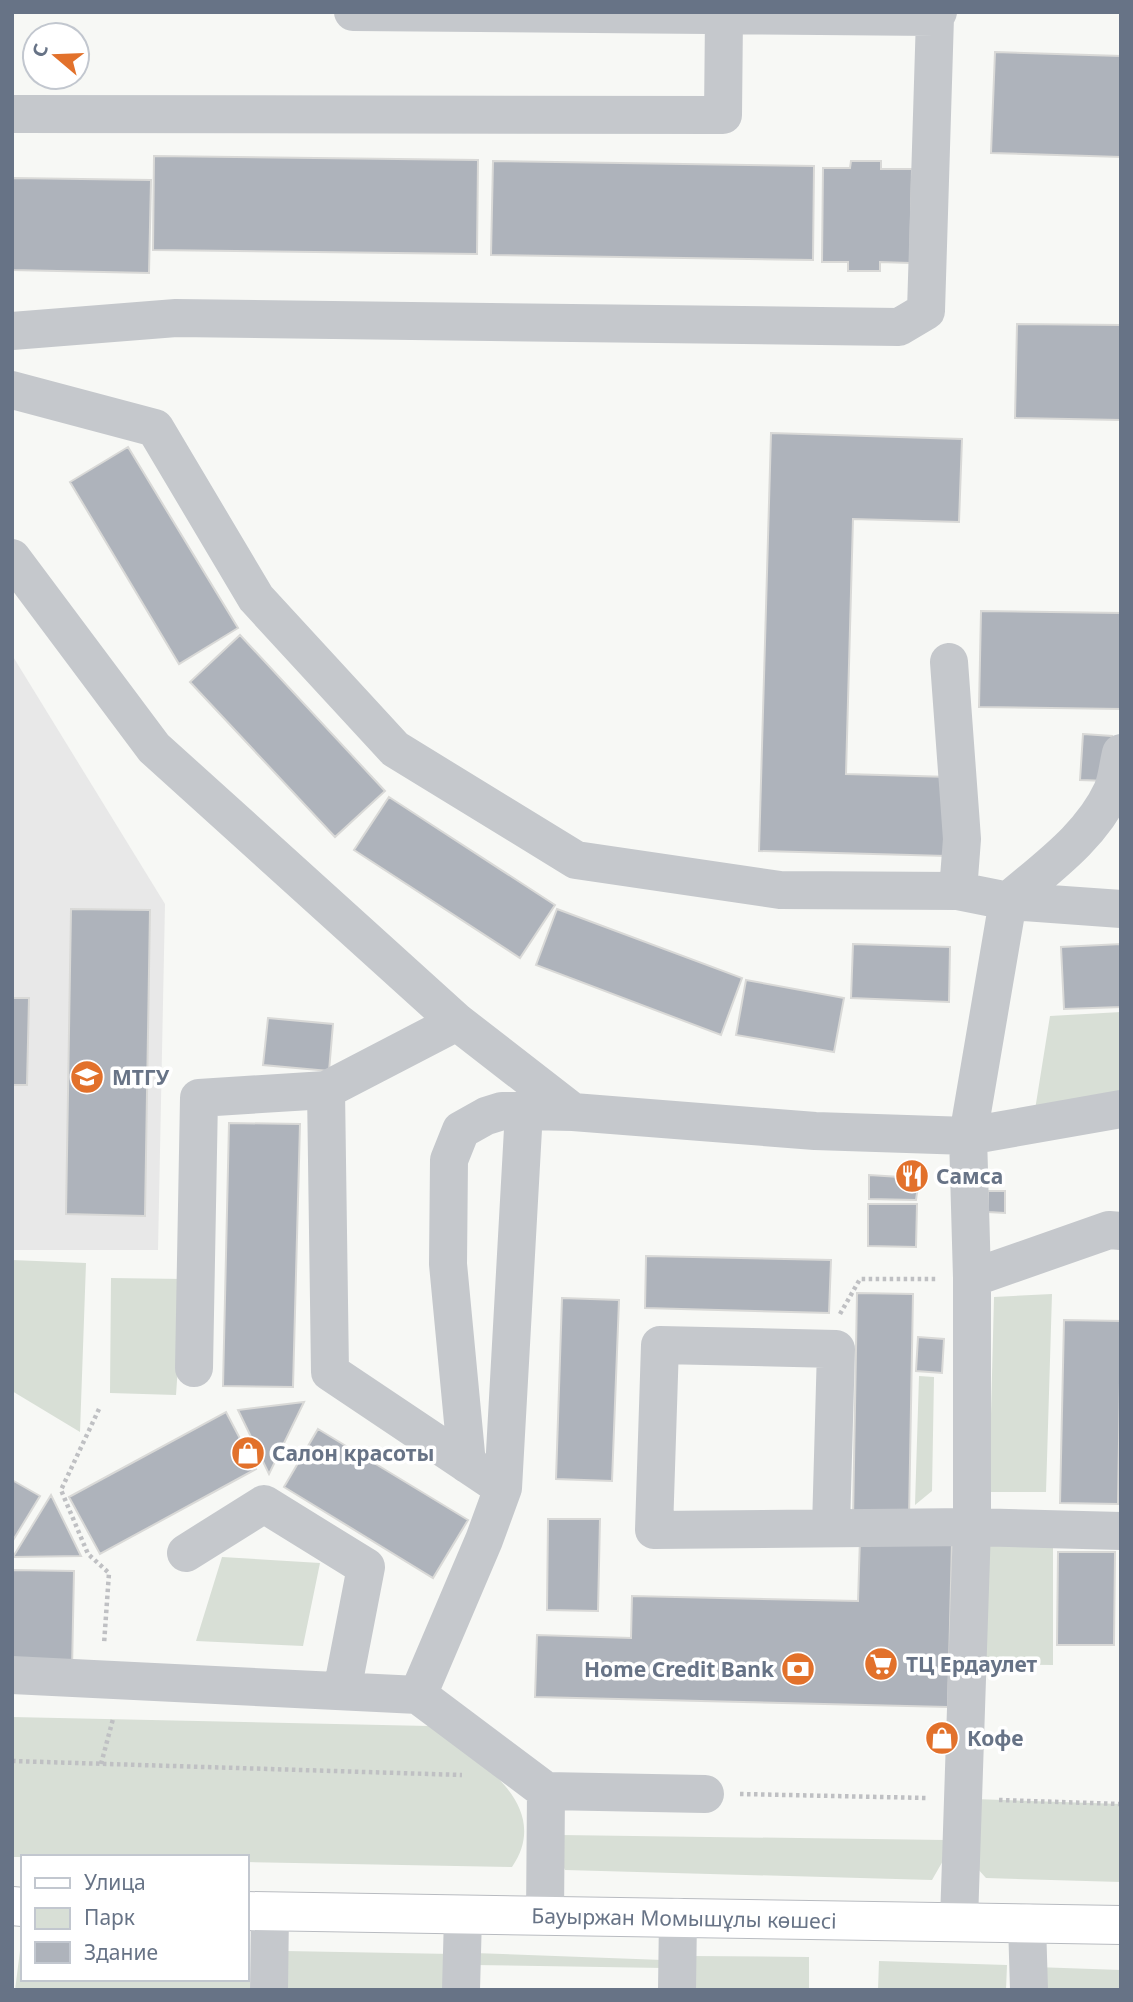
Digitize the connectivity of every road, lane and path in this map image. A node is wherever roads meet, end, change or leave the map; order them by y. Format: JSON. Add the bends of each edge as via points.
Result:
{"nodes":[{"id":1,"x":353,"y":12,"type":"edge"},
{"id":2,"x":937,"y":15,"type":"edge"},
{"id":3,"x":724,"y":16,"type":"junction"},
{"id":4,"x":12,"y":114,"type":"edge"},
{"id":5,"x":12,"y":331,"type":"edge"},
{"id":6,"x":12,"y":390,"type":"edge"},
{"id":7,"x":12,"y":558,"type":"edge"},
{"id":8,"x":948,"y":662,"type":"dead end"},
{"id":9,"x":1121,"y":753,"type":"edge"},
{"id":10,"x":958,"y":891,"type":"junction"},
{"id":11,"x":1008,"y":901,"type":"junction"},
{"id":12,"x":1121,"y":909,"type":"edge"},
{"id":13,"x":457,"y":1022,"type":"junction"},
{"id":14,"x":326,"y":1090,"type":"junction"},
{"id":15,"x":1121,"y":1109,"type":"edge"},
{"id":16,"x":524,"y":1111,"type":"junction"},
{"id":17,"x":573,"y":1112,"type":"junction"},
{"id":18,"x":968,"y":1136,"type":"junction"},
{"id":19,"x":1121,"y":1231,"type":"edge"},
{"id":20,"x":972,"y":1278,"type":"junction"},
{"id":21,"x":820,"y":1349,"type":"junction"},
{"id":22,"x":194,"y":1368,"type":"dead end"},
{"id":23,"x":99,"y":1409,"type":"dead end"},
{"id":24,"x":467,"y":1464,"type":"junction"},
{"id":25,"x":503,"y":1488,"type":"junction"},
{"id":26,"x":972,"y":1527,"type":"junction"},
{"id":27,"x":831,"y":1528,"type":"junction"},
{"id":28,"x":1121,"y":1531,"type":"edge"},
{"id":29,"x":186,"y":1553,"type":"dead end"},
{"id":30,"x":12,"y":1675,"type":"edge"},
{"id":31,"x":101,"y":1679,"type":"junction"},
{"id":32,"x":342,"y":1691,"type":"junction"},
{"id":33,"x":418,"y":1695,"type":"junction"},
{"id":34,"x":113,"y":1719,"type":"dead end"},
{"id":35,"x":12,"y":1761,"type":"edge"},
{"id":36,"x":101,"y":1764,"type":"junction"},
{"id":37,"x":474,"y":1775,"type":"dead end"},
{"id":38,"x":546,"y":1791,"type":"junction"},
{"id":39,"x":705,"y":1794,"type":"joint"},
{"id":40,"x":964,"y":1798,"type":"junction"},
{"id":41,"x":1121,"y":1804,"type":"edge"},
{"id":42,"x":258,"y":1912,"type":"edge"},
{"id":43,"x":463,"y":1916,"type":"junction"},
{"id":44,"x":545,"y":1916,"type":"junction"},
{"id":45,"x":678,"y":1917,"type":"junction"},
{"id":46,"x":959,"y":1921,"type":"junction"},
{"id":47,"x":1027,"y":1923,"type":"junction"},
{"id":48,"x":1121,"y":1925,"type":"edge"},
{"id":49,"x":269,"y":1990,"type":"edge"},
{"id":50,"x":461,"y":1990,"type":"edge"},
{"id":51,"x":677,"y":1990,"type":"edge"},
{"id":52,"x":1028,"y":1990,"type":"edge"}],
"edges":[{"from":1,"to":3,"type":"street"},
{"from":2,"to":3,"type":"street"},
{"from":2,"to":5,"type":"street","via":[[926,311],[899,327],[176,318]]},
{"from":3,"to":4,"type":"street","via":[[723,116]]},
{"from":6,"to":10,"type":"street","via":[[155,428],[256,597],[395,749],[576,860],[780,890]]},
{"from":7,"to":13,"type":"street","via":[[154,748]]},
{"from":8,"to":10,"type":"street","via":[[962,839]]},
{"from":9,"to":11,"type":"street","via":[[1114,789],[1097,817],[1074,844]]},
{"from":10,"to":11,"type":"street"},
{"from":11,"to":12,"type":"street"},
{"from":11,"to":18,"type":"street"},
{"from":13,"to":14,"type":"street"},
{"from":13,"to":17,"type":"street"},
{"from":14,"to":22,"type":"street","via":[[199,1098]]},
{"from":14,"to":24,"type":"street","via":[[330,1372]]},
{"from":15,"to":18,"type":"street"},
{"from":16,"to":17,"type":"street"},
{"from":16,"to":24,"type":"street","via":[[494,1113],[461,1130],[449,1160],[448,1264]]},
{"from":16,"to":25,"type":"street"},
{"from":17,"to":18,"type":"street"},
{"from":18,"to":20,"type":"street"},
{"from":19,"to":20,"type":"street","via":[[1109,1230]]},
{"from":20,"to":21,"type":"path","via":[[860,1279]]},
{"from":20,"to":26,"type":"street"},
{"from":21,"to":27,"type":"street","via":[[836,1349]]},
{"from":21,"to":27,"type":"street","via":[[660,1345],[654,1530]]},
{"from":23,"to":31,"type":"path","via":[[61,1490],[88,1554],[110,1573]]},
{"from":24,"to":25,"type":"street"},
{"from":25,"to":33,"type":"street"},
{"from":26,"to":27,"type":"street"},
{"from":26,"to":28,"type":"street"},
{"from":26,"to":40,"type":"street"},
{"from":29,"to":32,"type":"street","via":[[264,1504],[366,1567]]},
{"from":30,"to":31,"type":"street"},
{"from":31,"to":32,"type":"street"},
{"from":32,"to":33,"type":"street"},
{"from":33,"to":38,"type":"street"},
{"from":34,"to":36,"type":"path"},
{"from":35,"to":36,"type":"path"},
{"from":36,"to":37,"type":"path"},
{"from":38,"to":39,"type":"street"},
{"from":38,"to":44,"type":"street"},
{"from":39,"to":40,"type":"path"},
{"from":40,"to":41,"type":"path"},
{"from":40,"to":46,"type":"street"},
{"from":42,"to":43,"type":"main road","name":"Бауыржан Момышұлы көшесі"},
{"from":42,"to":49,"type":"street"},
{"from":43,"to":44,"type":"main road","name":"Бауыржан Момышұлы көшесі"},
{"from":43,"to":50,"type":"street"},
{"from":44,"to":45,"type":"main road","name":"Бауыржан Момышұлы көшесі"},
{"from":45,"to":46,"type":"main road","name":"Бауыржан Момышұлы көшесі"},
{"from":45,"to":51,"type":"street"},
{"from":46,"to":47,"type":"main road","name":"Бауыржан Момышұлы көшесі"},
{"from":47,"to":48,"type":"main road","name":"Бауыржан Момышұлы көшесі"},
{"from":47,"to":52,"type":"street"}]}
